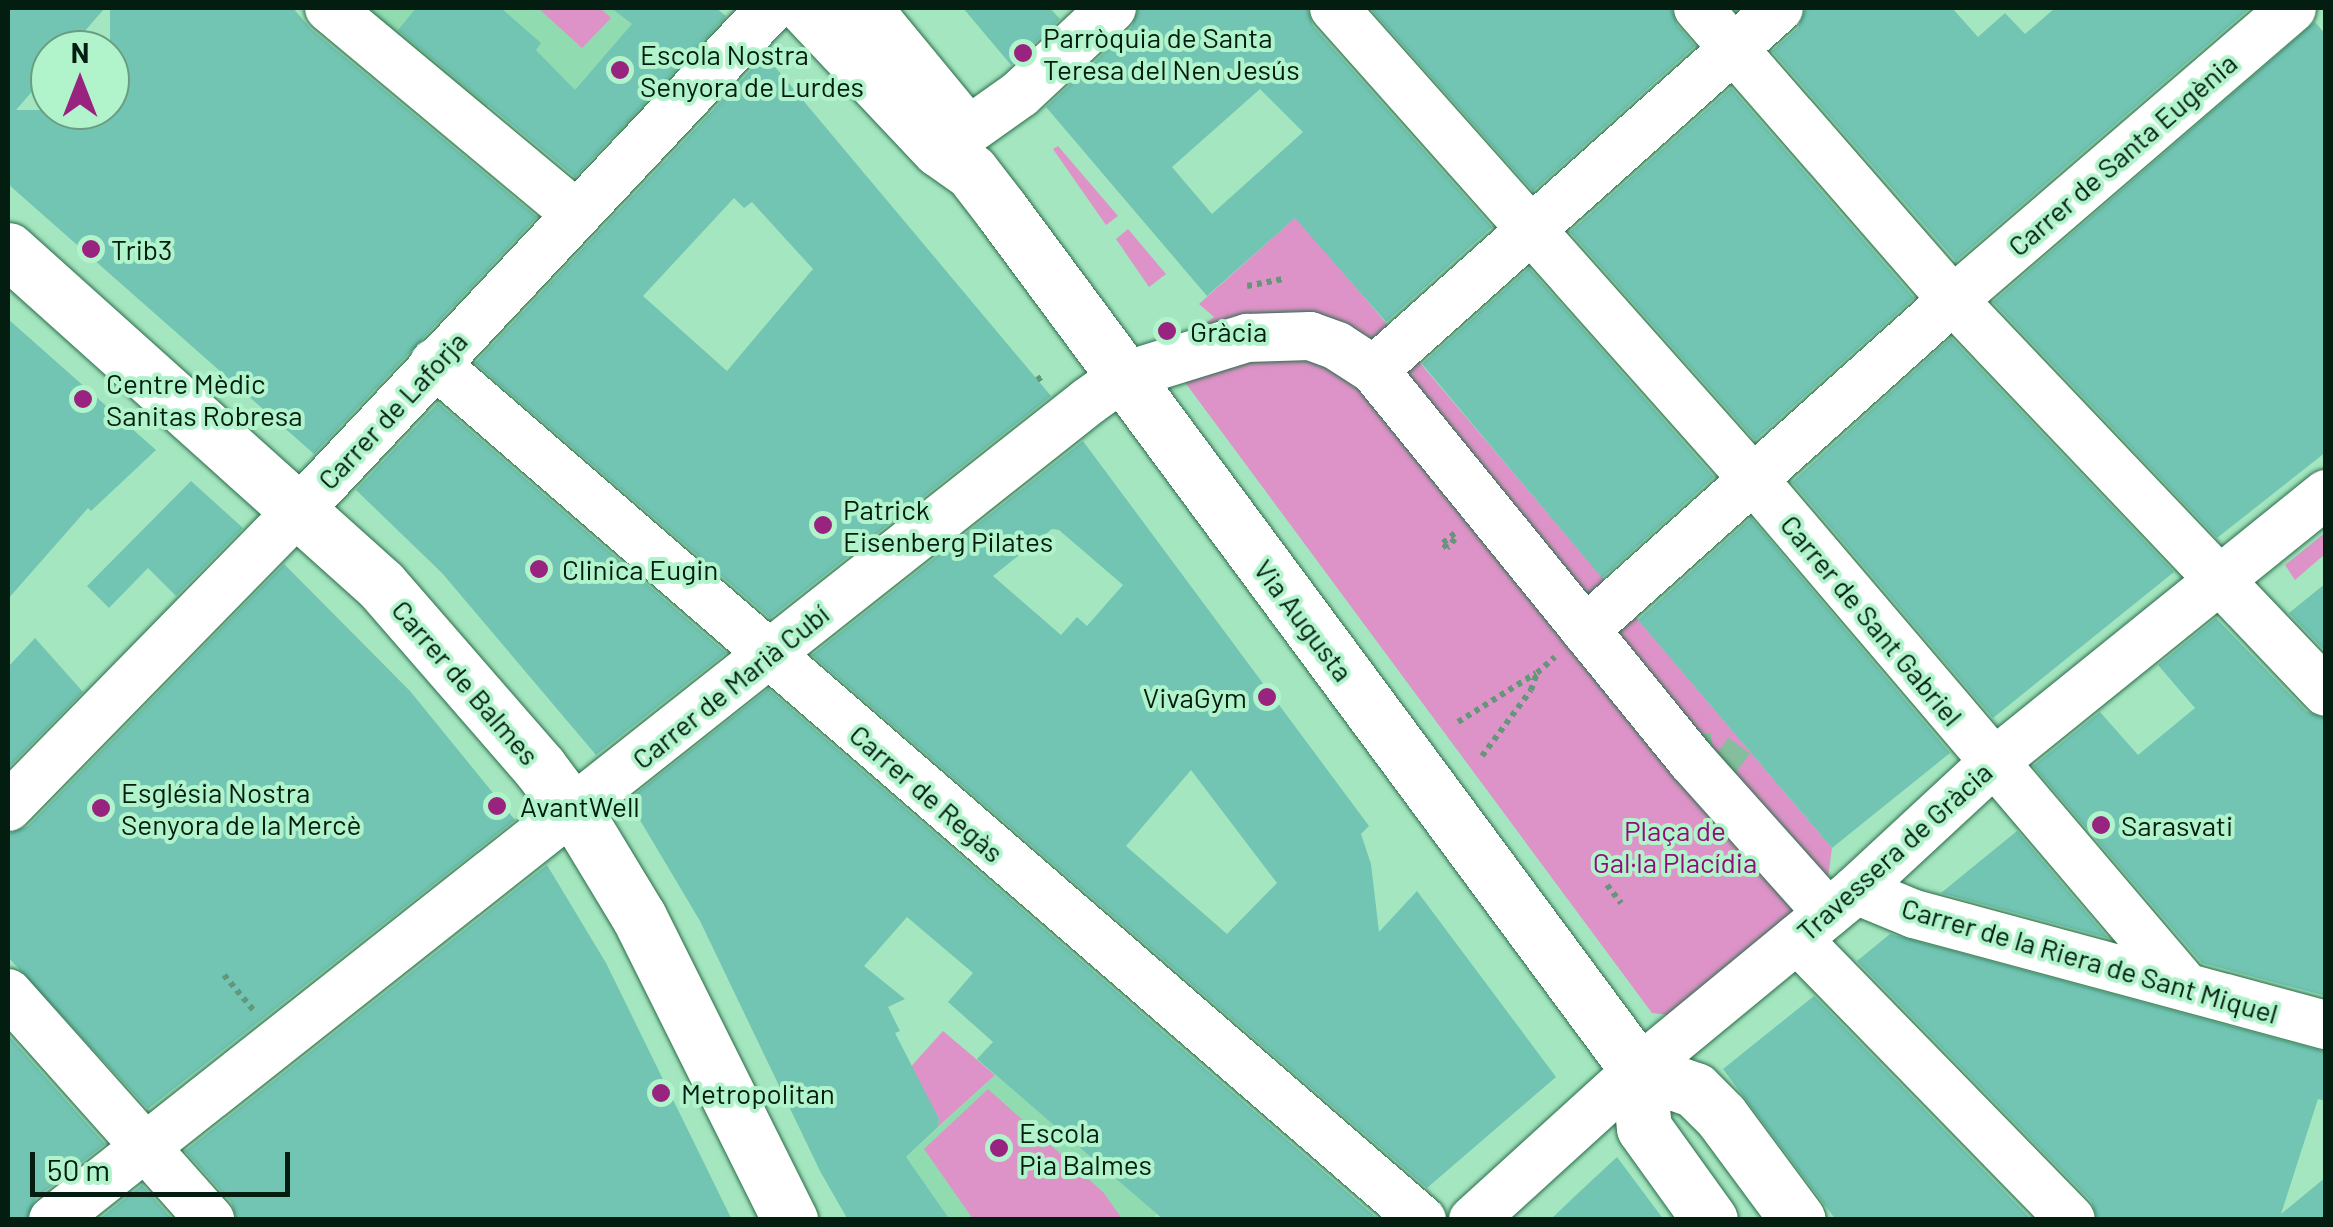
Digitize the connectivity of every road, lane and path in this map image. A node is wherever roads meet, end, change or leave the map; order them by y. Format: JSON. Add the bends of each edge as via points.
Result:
{"nodes":[{"id":1,"x":330,"y":8,"type":"edge"},
{"id":2,"x":771,"y":8,"type":"edge"},
{"id":3,"x":806,"y":8,"type":"edge"},
{"id":4,"x":862,"y":8,"type":"edge"},
{"id":5,"x":1112,"y":8,"type":"edge"},
{"id":6,"x":1334,"y":8,"type":"edge"},
{"id":7,"x":1698,"y":8,"type":"edge"},
{"id":8,"x":1779,"y":8,"type":"edge"},
{"id":9,"x":2292,"y":8,"type":"edge"},
{"id":10,"x":1733,"y":49,"type":"junction"},
{"id":11,"x":968,"y":152,"type":"junction"},
{"id":12,"x":574,"y":213,"type":"junction"},
{"id":13,"x":1531,"y":231,"type":"junction"},
{"id":14,"x":8,"y":250,"type":"edge"},
{"id":15,"x":1284,"y":280,"type":"dead end"},
{"id":16,"x":1247,"y":286,"type":"dead end"},
{"id":17,"x":1952,"y":300,"type":"junction"},
{"id":18,"x":1374,"y":358,"type":"junction"},
{"id":19,"x":434,"y":364,"type":"junction"},
{"id":20,"x":1124,"y":376,"type":"junction"},
{"id":21,"x":1754,"y":480,"type":"junction"},
{"id":22,"x":2326,"y":494,"type":"edge"},
{"id":23,"x":300,"y":509,"type":"junction"},
{"id":24,"x":2217,"y":582,"type":"junction"},
{"id":25,"x":1585,"y":630,"type":"junction"},
{"id":26,"x":767,"y":656,"type":"junction"},
{"id":27,"x":1537,"y":673,"type":"junction"},
{"id":28,"x":2326,"y":692,"type":"edge"},
{"id":29,"x":1458,"y":722,"type":"dead end"},
{"id":30,"x":1482,"y":756,"type":"dead end"},
{"id":31,"x":1994,"y":762,"type":"junction"},
{"id":32,"x":1736,"y":773,"type":"tunnel mouth"},
{"id":33,"x":8,"y":807,"type":"edge"},
{"id":34,"x":573,"y":812,"type":"junction"},
{"id":35,"x":1606,"y":884,"type":"dead end"},
{"id":36,"x":1621,"y":903,"type":"dead end"},
{"id":37,"x":1838,"y":909,"type":"junction"},
{"id":38,"x":224,"y":975,"type":"dead end"},
{"id":39,"x":2186,"y":988,"type":"junction"},
{"id":40,"x":8,"y":993,"type":"edge"},
{"id":41,"x":267,"y":1026,"type":"dead end"},
{"id":42,"x":2326,"y":1026,"type":"edge"},
{"id":43,"x":1638,"y":1070,"type":"junction"},
{"id":44,"x":146,"y":1147,"type":"junction"},
{"id":45,"x":1482,"y":1216,"type":"edge"},
{"id":46,"x":53,"y":1220,"type":"edge"},
{"id":47,"x":210,"y":1220,"type":"edge"},
{"id":48,"x":790,"y":1220,"type":"edge"},
{"id":49,"x":1422,"y":1220,"type":"edge"},
{"id":50,"x":1710,"y":1220,"type":"edge"},
{"id":51,"x":1798,"y":1220,"type":"edge"},
{"id":52,"x":2071,"y":1220,"type":"edge"}],
"edges":[{"from":1,"to":12,"type":"street"},
{"from":2,"to":12,"type":"street","name":"Carrer de Laforja"},
{"from":3,"to":11,"type":"main road","name":"Via Augusta","via":[[939,149]]},
{"from":4,"to":11,"type":"main road","name":"Via Augusta"},
{"from":5,"to":11,"type":"street"},
{"from":6,"to":13,"type":"street","name":"Carrer de Sant Gabriel"},
{"from":7,"to":10,"type":"street"},
{"from":8,"to":10,"type":"street"},
{"from":9,"to":17,"type":"street","name":"Carrer de Santa Eugènia"},
{"from":10,"to":13,"type":"street"},
{"from":10,"to":17,"type":"street"},
{"from":11,"to":20,"type":"main road","name":"Via Augusta"},
{"from":12,"to":19,"type":"street","name":"Carrer de Laforja"},
{"from":13,"to":18,"type":"street"},
{"from":13,"to":21,"type":"street","name":"Carrer de Sant Gabriel"},
{"from":14,"to":23,"type":"main road","name":"Carrer de Balmes"},
{"from":15,"to":16,"type":"path"},
{"from":17,"to":21,"type":"street","name":"Carrer de Santa Eugènia"},
{"from":17,"to":24,"type":"street"},
{"from":18,"to":20,"type":"street","via":[[1360,366],[1337,346],[1310,336],[1267,335]]},
{"from":18,"to":25,"type":"street"},
{"from":19,"to":23,"type":"street","name":"Carrer de Laforja"},
{"from":19,"to":26,"type":"street","name":"Carrer de Regàs"},
{"from":20,"to":26,"type":"street","name":"Carrer de Marià Cubí","via":[[888,573]]},
{"from":20,"to":43,"type":"main road","name":"Via Augusta"},
{"from":21,"to":25,"type":"street","name":"Carrer de Santa Eugènia"},
{"from":21,"to":31,"type":"street","name":"Carrer de Sant Gabriel"},
{"from":22,"to":24,"type":"street","name":"Travessera de Gràcia"},
{"from":23,"to":33,"type":"street","name":"Carrer de Laforja"},
{"from":23,"to":34,"type":"main road","name":"Carrer de Balmes","via":[[442,651]]},
{"from":24,"to":28,"type":"street"},
{"from":24,"to":31,"type":"street","name":"Travessera de Gràcia"},
{"from":25,"to":27,"type":"path"},
{"from":25,"to":37,"type":"street","via":[[1692,762]]},
{"from":26,"to":34,"type":"street","name":"Carrer de Marià Cubí"},
{"from":26,"to":49,"type":"street","name":"Carrer de Regàs"},
{"from":27,"to":29,"type":"path"},
{"from":27,"to":30,"type":"path"},
{"from":31,"to":37,"type":"street","name":"Travessera de Gràcia"},
{"from":31,"to":39,"type":"street","name":"Carrer de Sant Gabriel"},
{"from":32,"to":37,"type":"street","via":[[1799,845]]},
{"from":34,"to":44,"type":"street","name":"Carrer de Marià Cubí"},
{"from":34,"to":48,"type":"main road","name":"Carrer de Balmes","via":[[639,917]]},
{"from":35,"to":36,"type":"path"},
{"from":37,"to":39,"type":"street","name":"Carrer de la Riera de Sant Miquel"},
{"from":37,"to":43,"type":"street","name":"Travessera de Gràcia"},
{"from":37,"to":52,"type":"street"},
{"from":38,"to":41,"type":"path"},
{"from":39,"to":42,"type":"street","name":"Carrer de la Riera de Sant Miquel"},
{"from":40,"to":44,"type":"street"},
{"from":43,"to":45,"type":"street","name":"Travessera de Gràcia"},
{"from":43,"to":50,"type":"main road","via":[[1644,1128]]},
{"from":43,"to":51,"type":"main road","via":[[1695,1090]]},
{"from":44,"to":46,"type":"street","name":"Carrer de Marià Cubí"},
{"from":44,"to":47,"type":"street"}]}
